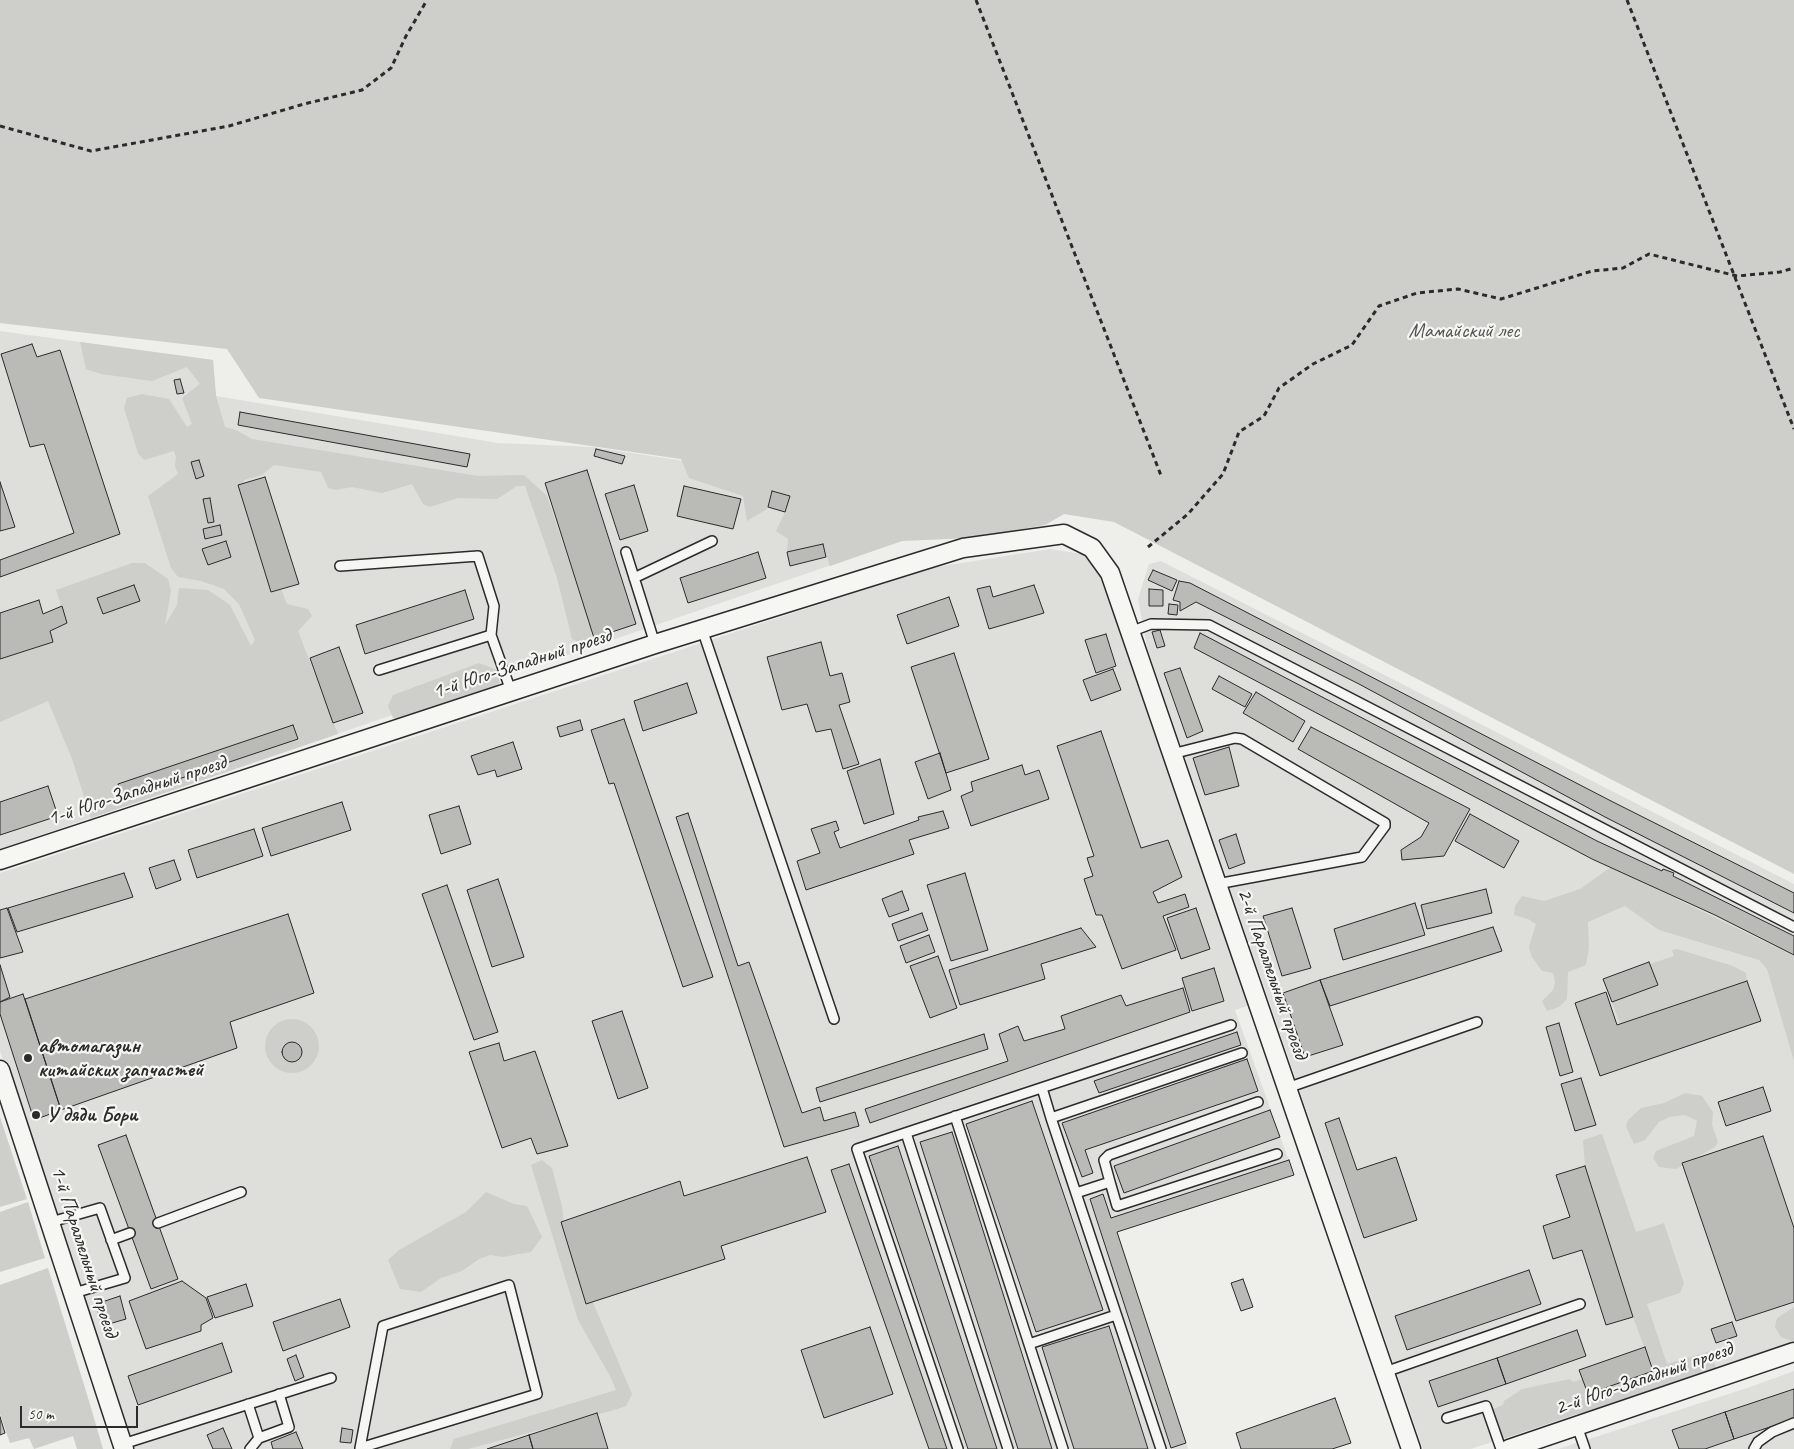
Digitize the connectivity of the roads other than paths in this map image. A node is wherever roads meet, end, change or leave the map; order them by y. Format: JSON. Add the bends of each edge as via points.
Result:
{"nodes":[{"id":1,"x":1064,"y":534,"type":"joint"},
{"id":2,"x":712,"y":541,"type":"dead end"},
{"id":3,"x":626,"y":552,"type":"dead end"},
{"id":4,"x":340,"y":566,"type":"dead end"},
{"id":5,"x":634,"y":578,"type":"junction"},
{"id":6,"x":702,"y":629,"type":"junction"},
{"id":7,"x":1130,"y":632,"type":"junction"},
{"id":8,"x":491,"y":635,"type":"junction"},
{"id":9,"x":655,"y":644,"type":"junction"},
{"id":10,"x":379,"y":670,"type":"dead end"},
{"id":11,"x":510,"y":691,"type":"junction"},
{"id":12,"x":1172,"y":754,"type":"junction"},
{"id":13,"x":0,"y":860,"type":"edge"},
{"id":14,"x":1217,"y":884,"type":"junction"},
{"id":15,"x":1794,"y":926,"type":"edge"},
{"id":16,"x":834,"y":1019,"type":"dead end"},
{"id":17,"x":1477,"y":1022,"type":"dead end"},
{"id":18,"x":1231,"y":1024,"type":"dead end"},
{"id":19,"x":1242,"y":1053,"type":"dead end"},
{"id":20,"x":0,"y":1070,"type":"edge"},
{"id":21,"x":1042,"y":1088,"type":"junction"},
{"id":22,"x":1287,"y":1088,"type":"junction"},
{"id":23,"x":1258,"y":1102,"type":"dead end"},
{"id":24,"x":955,"y":1116,"type":"junction"},
{"id":25,"x":1051,"y":1118,"type":"junction"},
{"id":26,"x":906,"y":1133,"type":"junction"},
{"id":27,"x":1277,"y":1154,"type":"dead end"},
{"id":28,"x":1110,"y":1182,"type":"junction"},
{"id":29,"x":241,"y":1192,"type":"dead end"},
{"id":30,"x":1076,"y":1193,"type":"junction"},
{"id":31,"x":51,"y":1222,"type":"junction"},
{"id":32,"x":158,"y":1223,"type":"dead end"},
{"id":33,"x":130,"y":1233,"type":"dead end"},
{"id":34,"x":111,"y":1240,"type":"junction"},
{"id":35,"x":74,"y":1293,"type":"junction"},
{"id":36,"x":1580,"y":1304,"type":"dead end"},
{"id":37,"x":1116,"y":1315,"type":"junction"},
{"id":38,"x":1028,"y":1344,"type":"junction"},
{"id":39,"x":1794,"y":1352,"type":"edge"},
{"id":40,"x":1385,"y":1372,"type":"junction"},
{"id":41,"x":331,"y":1378,"type":"dead end"},
{"id":42,"x":279,"y":1394,"type":"junction"},
{"id":43,"x":248,"y":1404,"type":"junction"},
{"id":44,"x":1447,"y":1418,"type":"dead end"},
{"id":45,"x":1794,"y":1423,"type":"edge"},
{"id":46,"x":1577,"y":1426,"type":"junction"},
{"id":47,"x":259,"y":1438,"type":"junction"},
{"id":48,"x":123,"y":1447,"type":"edge"},
{"id":49,"x":250,"y":1449,"type":"edge"},
{"id":50,"x":360,"y":1449,"type":"edge"},
{"id":51,"x":958,"y":1449,"type":"edge"},
{"id":52,"x":1008,"y":1449,"type":"edge"},
{"id":53,"x":1062,"y":1449,"type":"edge"},
{"id":54,"x":1161,"y":1449,"type":"edge"},
{"id":55,"x":1411,"y":1449,"type":"edge"},
{"id":56,"x":1502,"y":1449,"type":"edge"},
{"id":57,"x":1509,"y":1449,"type":"edge"},
{"id":58,"x":1585,"y":1449,"type":"edge"},
{"id":59,"x":1754,"y":1449,"type":"edge"}],
"edges":[{"from":1,"to":6,"type":"street","name":"1-й Юго-Западный проезд","via":[[963,548]]},
{"from":1,"to":7,"type":"street","name":"2-й Параллельный проезд","via":[[1092,548],[1110,573]]},
{"from":2,"to":5,"type":"lane"},
{"from":3,"to":5,"type":"lane"},
{"from":4,"to":8,"type":"lane","via":[[478,556],[494,606]]},
{"from":5,"to":9,"type":"lane"},
{"from":6,"to":9,"type":"street","name":"1-й Юго-Западный проезд"},
{"from":6,"to":16,"type":"lane"},
{"from":7,"to":12,"type":"street","name":"2-й Параллельный проезд"},
{"from":7,"to":15,"type":"lane","via":[[1151,624],[1210,625]]},
{"from":8,"to":10,"type":"lane"},
{"from":8,"to":11,"type":"lane"},
{"from":9,"to":11,"type":"street","name":"1-й Юго-Западный проезд"},
{"from":11,"to":13,"type":"street","name":"1-й Юго-Западный проезд"},
{"from":12,"to":14,"type":"street","name":"2-й Параллельный проезд"},
{"from":12,"to":14,"type":"lane","via":[[1242,739],[1385,822],[1362,857]]},
{"from":14,"to":22,"type":"street","name":"2-й Параллельный проезд"},
{"from":17,"to":22,"type":"lane"},
{"from":18,"to":21,"type":"lane"},
{"from":19,"to":25,"type":"lane"},
{"from":20,"to":31,"type":"street","name":"1-й Параллельный проезд"},
{"from":21,"to":24,"type":"lane"},
{"from":21,"to":25,"type":"lane"},
{"from":22,"to":40,"type":"street","name":"2-й Параллельный проезд"},
{"from":23,"to":28,"type":"lane","via":[[1109,1155],[1104,1160]]},
{"from":24,"to":26,"type":"lane"},
{"from":24,"to":38,"type":"lane"},
{"from":25,"to":30,"type":"lane"},
{"from":26,"to":51,"type":"lane","via":[[857,1149]]},
{"from":26,"to":52,"type":"lane"},
{"from":27,"to":28,"type":"lane","via":[[1117,1206]]},
{"from":28,"to":30,"type":"lane"},
{"from":29,"to":32,"type":"lane"},
{"from":30,"to":37,"type":"lane"},
{"from":31,"to":34,"type":"lane","via":[[100,1208]]},
{"from":31,"to":35,"type":"street","name":"1-й Параллельный проезд"},
{"from":33,"to":34,"type":"lane"},
{"from":34,"to":35,"type":"lane","via":[[125,1278]]},
{"from":35,"to":48,"type":"street","name":"1-й Параллельный проезд"},
{"from":36,"to":40,"type":"lane"},
{"from":37,"to":38,"type":"lane"},
{"from":37,"to":54,"type":"lane"},
{"from":38,"to":53,"type":"lane"},
{"from":39,"to":46,"type":"street","name":"2-й Юго-Западный проезд"},
{"from":40,"to":55,"type":"street","name":"2-й Параллельный проезд"},
{"from":41,"to":42,"type":"lane"},
{"from":42,"to":43,"type":"lane"},
{"from":42,"to":47,"type":"lane","via":[[290,1427]]},
{"from":43,"to":47,"type":"lane"},
{"from":43,"to":48,"type":"lane"},
{"from":44,"to":56,"type":"lane","via":[[1486,1406]]},
{"from":45,"to":59,"type":"lane","via":[[1772,1432]]},
{"from":46,"to":57,"type":"street","name":"2-й Юго-Западный проезд"},
{"from":46,"to":58,"type":"lane"},
{"from":47,"to":49,"type":"lane"},
{"from":50,"to":50,"type":"lane","via":[[383,1326],[508,1285],[537,1394]]}]}
